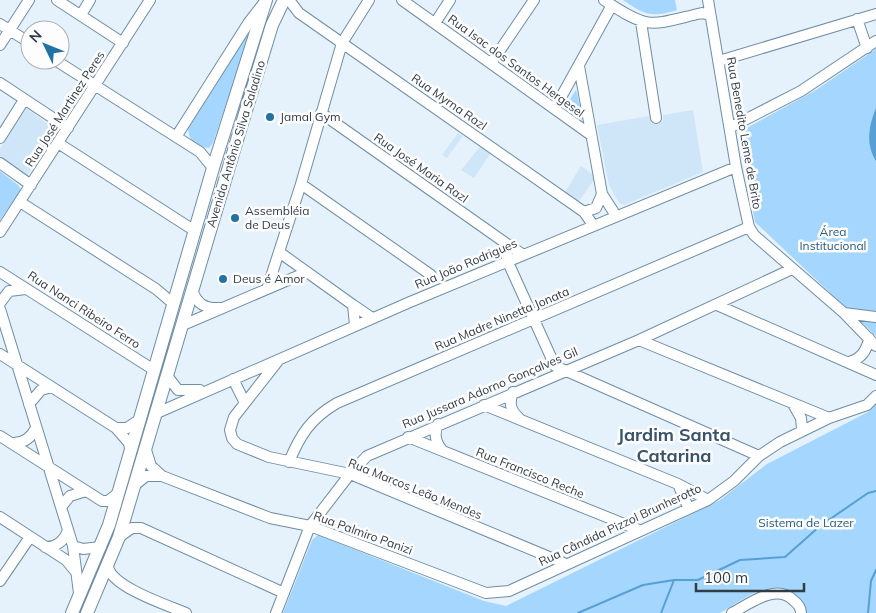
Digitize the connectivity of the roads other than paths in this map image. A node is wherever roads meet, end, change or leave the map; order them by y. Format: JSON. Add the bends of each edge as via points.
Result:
{"nodes":[{"id":1,"x":29,"y":0,"type":"edge"},
{"id":2,"x":56,"y":0,"type":"edge"},
{"id":3,"x":90,"y":0,"type":"edge"},
{"id":4,"x":150,"y":0,"type":"edge"},
{"id":5,"x":284,"y":0,"type":"edge"},
{"id":6,"x":290,"y":0,"type":"edge"},
{"id":7,"x":369,"y":0,"type":"edge"},
{"id":8,"x":402,"y":0,"type":"edge"},
{"id":9,"x":450,"y":0,"type":"edge"},
{"id":10,"x":534,"y":0,"type":"edge"},
{"id":11,"x":265,"y":2,"type":"edge"},
{"id":12,"x":608,"y":3,"type":"edge"},
{"id":13,"x":709,"y":6,"type":"edge"},
{"id":14,"x":276,"y":14,"type":"junction"},
{"id":15,"x":299,"y":14,"type":"junction"},
{"id":16,"x":876,"y":14,"type":"edge"},
{"id":17,"x":80,"y":15,"type":"junction"},
{"id":18,"x":857,"y":20,"type":"junction"},
{"id":19,"x":641,"y":22,"type":"junction"},
{"id":20,"x":435,"y":23,"type":"junction"},
{"id":21,"x":0,"y":24,"type":"edge"},
{"id":22,"x":10,"y":30,"type":"junction"},
{"id":23,"x":20,"y":36,"type":"edge"},
{"id":24,"x":876,"y":41,"type":"edge"},
{"id":25,"x":122,"y":43,"type":"junction"},
{"id":26,"x":342,"y":43,"type":"junction"},
{"id":27,"x":0,"y":45,"type":"edge"},
{"id":28,"x":867,"y":48,"type":"junction"},
{"id":29,"x":719,"y":60,"type":"junction"},
{"id":30,"x":492,"y":62,"type":"junction"},
{"id":31,"x":579,"y":66,"type":"junction"},
{"id":32,"x":70,"y":70,"type":"edge"},
{"id":33,"x":571,"y":81,"type":"junction"},
{"id":34,"x":582,"y":83,"type":"junction"},
{"id":35,"x":0,"y":84,"type":"edge"},
{"id":36,"x":94,"y":86,"type":"junction"},
{"id":37,"x":24,"y":100,"type":"junction"},
{"id":38,"x":555,"y":108,"type":"junction"},
{"id":39,"x":321,"y":113,"type":"junction"},
{"id":40,"x":656,"y":118,"type":"dead end"},
{"id":41,"x":731,"y":127,"type":"junction"},
{"id":42,"x":68,"y":128,"type":"junction"},
{"id":43,"x":591,"y":134,"type":"junction"},
{"id":44,"x":176,"y":137,"type":"junction"},
{"id":45,"x":0,"y":138,"type":"edge"},
{"id":46,"x":237,"y":140,"type":"junction"},
{"id":47,"x":58,"y":144,"type":"junction"},
{"id":48,"x":200,"y":152,"type":"junction"},
{"id":49,"x":218,"y":153,"type":"junction"},
{"id":50,"x":0,"y":163,"type":"edge"},
{"id":51,"x":736,"y":167,"type":"junction"},
{"id":52,"x":213,"y":168,"type":"junction"},
{"id":53,"x":301,"y":184,"type":"junction"},
{"id":54,"x":31,"y":185,"type":"junction"},
{"id":55,"x":602,"y":194,"type":"junction"},
{"id":56,"x":20,"y":202,"type":"junction"},
{"id":57,"x":596,"y":208,"type":"junction"},
{"id":58,"x":618,"y":212,"type":"junction"},
{"id":59,"x":586,"y":222,"type":"junction"},
{"id":60,"x":749,"y":228,"type":"junction"},
{"id":61,"x":195,"y":231,"type":"junction"},
{"id":62,"x":0,"y":232,"type":"edge"},
{"id":63,"x":507,"y":244,"type":"junction"},
{"id":64,"x":279,"y":252,"type":"junction"},
{"id":65,"x":522,"y":254,"type":"junction"},
{"id":66,"x":508,"y":260,"type":"junction"},
{"id":67,"x":792,"y":269,"type":"junction"},
{"id":68,"x":0,"y":272,"type":"edge"},
{"id":69,"x":307,"y":272,"type":"junction"},
{"id":70,"x":431,"y":275,"type":"junction"},
{"id":71,"x":178,"y":286,"type":"junction"},
{"id":72,"x":446,"y":286,"type":"junction"},
{"id":73,"x":27,"y":288,"type":"junction"},
{"id":74,"x":267,"y":289,"type":"junction"},
{"id":75,"x":159,"y":292,"type":"junction"},
{"id":76,"x":434,"y":292,"type":"junction"},
{"id":77,"x":191,"y":294,"type":"junction"},
{"id":78,"x":740,"y":294,"type":"junction"},
{"id":79,"x":0,"y":303,"type":"edge"},
{"id":80,"x":353,"y":305,"type":"junction"},
{"id":81,"x":717,"y":305,"type":"junction"},
{"id":82,"x":172,"y":307,"type":"junction"},
{"id":83,"x":223,"y":308,"type":"junction"},
{"id":84,"x":0,"y":309,"type":"edge"},
{"id":85,"x":844,"y":314,"type":"junction"},
{"id":86,"x":743,"y":317,"type":"junction"},
{"id":87,"x":372,"y":318,"type":"junction"},
{"id":88,"x":876,"y":318,"type":"edge"},
{"id":89,"x":534,"y":320,"type":"junction"},
{"id":90,"x":183,"y":325,"type":"junction"},
{"id":91,"x":355,"y":325,"type":"junction"},
{"id":92,"x":664,"y":328,"type":"junction"},
{"id":93,"x":2,"y":330,"type":"edge"},
{"id":94,"x":869,"y":338,"type":"junction"},
{"id":95,"x":639,"y":340,"type":"junction"},
{"id":96,"x":876,"y":346,"type":"edge"},
{"id":97,"x":667,"y":352,"type":"junction"},
{"id":98,"x":0,"y":354,"type":"edge"},
{"id":99,"x":281,"y":358,"type":"junction"},
{"id":100,"x":589,"y":360,"type":"junction"},
{"id":101,"x":848,"y":362,"type":"junction"},
{"id":102,"x":18,"y":365,"type":"junction"},
{"id":103,"x":154,"y":370,"type":"junction"},
{"id":104,"x":562,"y":371,"type":"junction"},
{"id":105,"x":876,"y":375,"type":"edge"},
{"id":106,"x":168,"y":377,"type":"junction"},
{"id":107,"x":233,"y":379,"type":"junction"},
{"id":108,"x":591,"y":383,"type":"junction"},
{"id":109,"x":52,"y":387,"type":"junction"},
{"id":110,"x":208,"y":389,"type":"junction"},
{"id":111,"x":512,"y":392,"type":"junction"},
{"id":112,"x":876,"y":396,"type":"edge"},
{"id":113,"x":245,"y":403,"type":"junction"},
{"id":114,"x":29,"y":404,"type":"junction"},
{"id":115,"x":793,"y":404,"type":"junction"},
{"id":116,"x":484,"y":405,"type":"junction"},
{"id":117,"x":157,"y":413,"type":"junction"},
{"id":118,"x":520,"y":418,"type":"junction"},
{"id":119,"x":829,"y":418,"type":"junction"},
{"id":120,"x":139,"y":420,"type":"junction"},
{"id":121,"x":438,"y":424,"type":"junction"},
{"id":122,"x":36,"y":428,"type":"junction"},
{"id":123,"x":116,"y":428,"type":"junction"},
{"id":124,"x":802,"y":429,"type":"junction"},
{"id":125,"x":0,"y":436,"type":"edge"},
{"id":126,"x":408,"y":437,"type":"junction"},
{"id":127,"x":11,"y":443,"type":"junction"},
{"id":128,"x":130,"y":449,"type":"junction"},
{"id":129,"x":146,"y":449,"type":"junction"},
{"id":130,"x":442,"y":450,"type":"junction"},
{"id":131,"x":759,"y":456,"type":"junction"},
{"id":132,"x":289,"y":462,"type":"junction"},
{"id":133,"x":48,"y":467,"type":"junction"},
{"id":134,"x":350,"y":474,"type":"junction"},
{"id":135,"x":162,"y":476,"type":"junction"},
{"id":136,"x":678,"y":484,"type":"junction"},
{"id":137,"x":135,"y":485,"type":"junction"},
{"id":138,"x":86,"y":491,"type":"junction"},
{"id":139,"x":118,"y":494,"type":"junction"},
{"id":140,"x":708,"y":500,"type":"junction"},
{"id":141,"x":61,"y":507,"type":"junction"},
{"id":142,"x":688,"y":507,"type":"junction"},
{"id":143,"x":0,"y":517,"type":"edge"},
{"id":144,"x":610,"y":519,"type":"junction"},
{"id":145,"x":310,"y":526,"type":"junction"},
{"id":146,"x":68,"y":530,"type":"junction"},
{"id":147,"x":639,"y":530,"type":"junction"},
{"id":148,"x":30,"y":537,"type":"junction"},
{"id":149,"x":118,"y":538,"type":"junction"},
{"id":150,"x":620,"y":538,"type":"junction"},
{"id":151,"x":73,"y":546,"type":"junction"},
{"id":152,"x":101,"y":546,"type":"junction"},
{"id":153,"x":45,"y":547,"type":"junction"},
{"id":154,"x":540,"y":554,"type":"junction"},
{"id":155,"x":566,"y":564,"type":"junction"},
{"id":156,"x":108,"y":567,"type":"junction"},
{"id":157,"x":546,"y":573,"type":"junction"},
{"id":158,"x":78,"y":574,"type":"junction"},
{"id":159,"x":0,"y":581,"type":"edge"},
{"id":160,"x":121,"y":584,"type":"junction"},
{"id":161,"x":99,"y":588,"type":"junction"},
{"id":162,"x":284,"y":593,"type":"junction"},
{"id":163,"x":497,"y":593,"type":"joint"},
{"id":164,"x":80,"y":598,"type":"junction"},
{"id":165,"x":743,"y":610,"type":"edge"},
{"id":166,"x":801,"y":611,"type":"edge"},
{"id":167,"x":72,"y":613,"type":"edge"},
{"id":168,"x":86,"y":613,"type":"edge"},
{"id":169,"x":186,"y":613,"type":"edge"},
{"id":170,"x":276,"y":613,"type":"edge"},
{"id":171,"x":732,"y":613,"type":"edge"}],
"edges":[{"from":1,"to":22,"type":"street"},
{"from":2,"to":17,"type":"street"},
{"from":3,"to":17,"type":"street"},
{"from":4,"to":25,"type":"street","name":"Rua José Martinez Peres"},
{"from":5,"to":14,"type":"main road","name":"Avenida Antônio Silva Saladino"},
{"from":6,"to":15,"type":"street","name":"Rua Myrna Razl"},
{"from":7,"to":26,"type":"street"},
{"from":8,"to":20,"type":"street","name":"Rua Isac dos Santos Hergesel"},
{"from":9,"to":20,"type":"street"},
{"from":10,"to":30,"type":"street"},
{"from":11,"to":44,"type":"street"},
{"from":11,"to":49,"type":"main road","name":"Avenida Antônio Silva Saladino"},
{"from":12,"to":19,"type":"street"},
{"from":12,"to":31,"type":"street"},
{"from":13,"to":19,"type":"street","via":[[655,24]]},
{"from":13,"to":29,"type":"street","name":"Rua Benedito Leme de Brito"},
{"from":14,"to":15,"type":"street"},
{"from":14,"to":46,"type":"main road","name":"Avenida Antônio Silva Saladino"},
{"from":15,"to":26,"type":"street","name":"Rua Myrna Razl"},
{"from":16,"to":18,"type":"street"},
{"from":17,"to":25,"type":"street"},
{"from":18,"to":28,"type":"street"},
{"from":18,"to":29,"type":"street"},
{"from":19,"to":40,"type":"street"},
{"from":20,"to":30,"type":"street","name":"Rua Isac dos Santos Hergesel"},
{"from":21,"to":22,"type":"street"},
{"from":22,"to":23,"type":"street"},
{"from":22,"to":27,"type":"street"},
{"from":24,"to":28,"type":"street"},
{"from":25,"to":36,"type":"street","name":"Rua José Martinez Peres"},
{"from":26,"to":39,"type":"street"},
{"from":26,"to":59,"type":"street","name":"Rua Myrna Razl"},
{"from":28,"to":41,"type":"street","via":[[801,91]]},
{"from":29,"to":41,"type":"street","name":"Rua Benedito Leme de Brito"},
{"from":30,"to":38,"type":"street","name":"Rua Isac dos Santos Hergesel"},
{"from":31,"to":33,"type":"street"},
{"from":31,"to":34,"type":"street"},
{"from":32,"to":36,"type":"street"},
{"from":33,"to":34,"type":"street"},
{"from":33,"to":38,"type":"street"},
{"from":34,"to":43,"type":"street"},
{"from":35,"to":37,"type":"street"},
{"from":36,"to":42,"type":"street","name":"Rua José Martinez Peres"},
{"from":36,"to":44,"type":"street"},
{"from":37,"to":42,"type":"street"},
{"from":37,"to":45,"type":"street"},
{"from":38,"to":43,"type":"street","name":"Rua Isac dos Santos Hergesel"},
{"from":39,"to":53,"type":"street"},
{"from":39,"to":63,"type":"street","name":"Rua José Maria Razl"},
{"from":41,"to":51,"type":"street","name":"Rua Benedito Leme de Brito"},
{"from":42,"to":47,"type":"street","name":"Rua José Martinez Peres"},
{"from":43,"to":55,"type":"street"},
{"from":44,"to":48,"type":"street"},
{"from":46,"to":49,"type":"main road","via":[[227,153]]},
{"from":46,"to":77,"type":"main road","name":"Avenida Antônio Silva Saladino"},
{"from":47,"to":54,"type":"street","name":"Rua José Martinez Peres"},
{"from":47,"to":61,"type":"street"},
{"from":48,"to":49,"type":"street"},
{"from":48,"to":52,"type":"street"},
{"from":49,"to":52,"type":"main road","name":"Avenida Antônio Silva Saladino"},
{"from":50,"to":54,"type":"street"},
{"from":51,"to":58,"type":"street","name":"Rua João Rodrigues"},
{"from":51,"to":60,"type":"street","name":"Rua Benedito Leme de Brito"},
{"from":52,"to":61,"type":"main road","name":"Avenida Antônio Silva Saladino"},
{"from":53,"to":64,"type":"street"},
{"from":53,"to":70,"type":"street"},
{"from":54,"to":56,"type":"street","name":"Rua José Martinez Peres"},
{"from":55,"to":57,"type":"street"},
{"from":55,"to":58,"type":"street"},
{"from":56,"to":62,"type":"street","name":"Rua José Martinez Peres"},
{"from":56,"to":75,"type":"street"},
{"from":57,"to":58,"type":"street"},
{"from":57,"to":59,"type":"street"},
{"from":58,"to":59,"type":"street","name":"Rua João Rodrigues"},
{"from":59,"to":65,"type":"street","name":"Rua João Rodrigues"},
{"from":60,"to":67,"type":"street","name":"Rua Benedito Leme de Brito"},
{"from":60,"to":89,"type":"street","name":"Rua Madre Ninetta Jonata"},
{"from":61,"to":71,"type":"main road","name":"Avenida Antônio Silva Saladino"},
{"from":63,"to":65,"type":"street","name":"Rua José Maria Razl"},
{"from":63,"to":66,"type":"street"},
{"from":64,"to":69,"type":"street"},
{"from":64,"to":74,"type":"street"},
{"from":65,"to":66,"type":"street","name":"Rua João Rodrigues"},
{"from":66,"to":72,"type":"street","name":"Rua João Rodrigues"},
{"from":66,"to":89,"type":"street"},
{"from":67,"to":78,"type":"street","name":"Rua Jussara Adorno Gonçalves Gil"},
{"from":67,"to":85,"type":"street","name":"Rua Benedito Leme de Brito"},
{"from":68,"to":73,"type":"street","name":"Rua Nanci Ribeiro Ferro"},
{"from":69,"to":74,"type":"street"},
{"from":69,"to":80,"type":"street"},
{"from":70,"to":72,"type":"street"},
{"from":70,"to":76,"type":"street"},
{"from":71,"to":75,"type":"street","via":[[168,292]]},
{"from":71,"to":82,"type":"main road","name":"Avenida Antônio Silva Saladino"},
{"from":72,"to":76,"type":"street","name":"Rua João Rodrigues"},
{"from":73,"to":79,"type":"street","via":[[9,291]]},
{"from":73,"to":103,"type":"street","name":"Rua Nanci Ribeiro Ferro"},
{"from":74,"to":83,"type":"street"},
{"from":75,"to":82,"type":"street"},
{"from":76,"to":87,"type":"street","name":"Rua João Rodrigues"},
{"from":77,"to":82,"type":"main road"},
{"from":77,"to":83,"type":"street","via":[[204,306]]},
{"from":77,"to":90,"type":"main road","name":"Avenida Antônio Silva Saladino"},
{"from":78,"to":81,"type":"street","name":"Rua Jussara Adorno Gonçalves Gil"},
{"from":78,"to":86,"type":"street","via":[[739,307]]},
{"from":80,"to":87,"type":"street"},
{"from":80,"to":91,"type":"street"},
{"from":81,"to":86,"type":"street"},
{"from":81,"to":92,"type":"street","name":"Rua Jussara Adorno Gonçalves Gil"},
{"from":82,"to":103,"type":"main road","name":"Avenida Antônio Silva Saladino"},
{"from":83,"to":90,"type":"street"},
{"from":84,"to":93,"type":"street"},
{"from":85,"to":88,"type":"street"},
{"from":85,"to":94,"type":"street","name":"Rua Benedito Leme de Brito"},
{"from":86,"to":101,"type":"street"},
{"from":87,"to":91,"type":"street","name":"Rua João Rodrigues"},
{"from":89,"to":104,"type":"street","via":[[555,366]]},
{"from":89,"to":132,"type":"street","name":"Rua Madre Ninetta Jonata","via":[[337,403],[307,427]]},
{"from":90,"to":106,"type":"main road"},
{"from":91,"to":99,"type":"street","name":"Rua João Rodrigues"},
{"from":92,"to":95,"type":"street","name":"Rua Jussara Adorno Gonçalves Gil"},
{"from":92,"to":97,"type":"street","via":[[662,340]]},
{"from":93,"to":102,"type":"street"},
{"from":94,"to":96,"type":"street","name":"Rua Benedito Leme de Brito"},
{"from":94,"to":101,"type":"street","via":[[863,354]]},
{"from":95,"to":97,"type":"street"},
{"from":95,"to":100,"type":"street","name":"Rua Jussara Adorno Gonçalves Gil"},
{"from":97,"to":115,"type":"street"},
{"from":98,"to":102,"type":"street"},
{"from":99,"to":107,"type":"street","name":"Rua João Rodrigues"},
{"from":99,"to":113,"type":"street","name":"Rua Marcos Leão Mendes"},
{"from":100,"to":104,"type":"street","name":"Rua Jussara Adorno Gonçalves Gil"},
{"from":100,"to":108,"type":"street","via":[[586,371]]},
{"from":101,"to":105,"type":"street"},
{"from":102,"to":109,"type":"street"},
{"from":102,"to":114,"type":"street"},
{"from":103,"to":120,"type":"main road","name":"Avenida Antônio Silva Saladino"},
{"from":103,"to":129,"type":"main road","via":[[161,379],[146,434]]},
{"from":104,"to":108,"type":"street"},
{"from":104,"to":111,"type":"street","name":"Rua Jussara Adorno Gonçalves Gil"},
{"from":106,"to":110,"type":"street","name":"Rua João Rodrigues","via":[[178,390]]},
{"from":106,"to":117,"type":"main road"},
{"from":107,"to":110,"type":"street","name":"Rua João Rodrigues"},
{"from":107,"to":113,"type":"street"},
{"from":108,"to":131,"type":"street"},
{"from":109,"to":114,"type":"street","via":[[42,390]]},
{"from":109,"to":123,"type":"street"},
{"from":110,"to":117,"type":"street","name":"Rua João Rodrigues"},
{"from":111,"to":116,"type":"street","name":"Rua Jussara Adorno Gonçalves Gil"},
{"from":111,"to":118,"type":"street","via":[[510,406]]},
{"from":112,"to":119,"type":"street","name":"Rua Cândida Pizzol Brunherotto","via":[[867,405]]},
{"from":113,"to":132,"type":"street","name":"Rua Marcos Leão Mendes","via":[[230,424],[232,438],[254,452]]},
{"from":114,"to":122,"type":"street"},
{"from":115,"to":119,"type":"street"},
{"from":115,"to":124,"type":"street","via":[[801,418]]},
{"from":116,"to":118,"type":"street"},
{"from":116,"to":121,"type":"street","name":"Rua Jussara Adorno Gonçalves Gil"},
{"from":117,"to":129,"type":"main road"},
{"from":118,"to":136,"type":"street"},
{"from":119,"to":124,"type":"street","name":"Rua Cândida Pizzol Brunherotto"},
{"from":120,"to":123,"type":"street","via":[[127,428]]},
{"from":120,"to":128,"type":"main road","name":"Avenida Antônio Silva Saladino"},
{"from":121,"to":126,"type":"street","name":"Rua Jussara Adorno Gonçalves Gil"},
{"from":121,"to":130,"type":"street","via":[[436,443]]},
{"from":122,"to":127,"type":"street","via":[[21,443]]},
{"from":122,"to":133,"type":"street"},
{"from":123,"to":128,"type":"street"},
{"from":124,"to":131,"type":"street","name":"Rua Cândida Pizzol Brunherotto"},
{"from":125,"to":127,"type":"street"},
{"from":126,"to":130,"type":"street","name":"Rua Francisco Reche"},
{"from":126,"to":134,"type":"street","name":"Rua Jussara Adorno Gonçalves Gil","via":[[367,456]]},
{"from":127,"to":133,"type":"street"},
{"from":128,"to":139,"type":"main road","name":"Avenida Antônio Silva Saladino"},
{"from":129,"to":135,"type":"street","via":[[151,466]]},
{"from":129,"to":137,"type":"main road"},
{"from":130,"to":144,"type":"street","name":"Rua Francisco Reche"},
{"from":131,"to":140,"type":"street","name":"Rua Cândida Pizzol Brunherotto","via":[[734,481]]},
{"from":132,"to":134,"type":"street","name":"Rua Marcos Leão Mendes"},
{"from":133,"to":138,"type":"street"},
{"from":133,"to":141,"type":"street"},
{"from":134,"to":145,"type":"street","name":"Rua Jussara Adorno Gonçalves Gil"},
{"from":134,"to":154,"type":"street","name":"Rua Marcos Leão Mendes"},
{"from":135,"to":137,"type":"street","via":[[146,476]]},
{"from":135,"to":145,"type":"street","name":"Rua Palmiro Panizi","via":[[270,518]]},
{"from":136,"to":140,"type":"street"},
{"from":136,"to":142,"type":"street"},
{"from":137,"to":149,"type":"main road"},
{"from":138,"to":139,"type":"street","via":[[105,502]]},
{"from":138,"to":141,"type":"street","via":[[70,496]]},
{"from":139,"to":152,"type":"main road","name":"Avenida Antônio Silva Saladino"},
{"from":140,"to":142,"type":"street","name":"Rua Cândida Pizzol Brunherotto"},
{"from":141,"to":146,"type":"street"},
{"from":142,"to":147,"type":"street","name":"Rua Cândida Pizzol Brunherotto"},
{"from":143,"to":148,"type":"street"},
{"from":144,"to":147,"type":"street","name":"Rua Francisco Reche"},
{"from":144,"to":150,"type":"street"},
{"from":145,"to":162,"type":"street","name":"Rua Jussara Adorno Gonçalves Gil"},
{"from":145,"to":163,"type":"street","name":"Rua Palmiro Panizi","via":[[486,593]]},
{"from":146,"to":151,"type":"street"},
{"from":146,"to":153,"type":"street","via":[[52,548]]},
{"from":147,"to":150,"type":"street","name":"Rua Cândida Pizzol Brunherotto"},
{"from":148,"to":153,"type":"street"},
{"from":148,"to":159,"type":"street"},
{"from":149,"to":152,"type":"main road"},
{"from":149,"to":156,"type":"main road"},
{"from":149,"to":162,"type":"street","via":[[132,528],[141,528]]},
{"from":150,"to":155,"type":"street","name":"Rua Cândida Pizzol Brunherotto"},
{"from":151,"to":152,"type":"street","via":[[83,549]]},
{"from":151,"to":158,"type":"street"},
{"from":152,"to":164,"type":"main road","name":"Avenida Antônio Silva Saladino"},
{"from":153,"to":158,"type":"street","via":[[69,563]]},
{"from":154,"to":155,"type":"street","name":"Rua Marcos Leão Mendes"},
{"from":154,"to":157,"type":"street"},
{"from":155,"to":157,"type":"street","name":"Rua Cândida Pizzol Brunherotto"},
{"from":156,"to":160,"type":"street","via":[[111,576]]},
{"from":156,"to":161,"type":"main road"},
{"from":157,"to":163,"type":"street","name":"Rua Cândida Pizzol Brunherotto"},
{"from":158,"to":164,"type":"street"},
{"from":160,"to":161,"type":"street","via":[[112,583]]},
{"from":160,"to":169,"type":"street"},
{"from":161,"to":168,"type":"main road"},
{"from":162,"to":170,"type":"street","name":"Rua Jussara Adorno Gonçalves Gil"},
{"from":164,"to":167,"type":"main road"},
{"from":165,"to":166,"type":"street","via":[[771,593],[784,593]]},
{"from":165,"to":171,"type":"street"}]}
